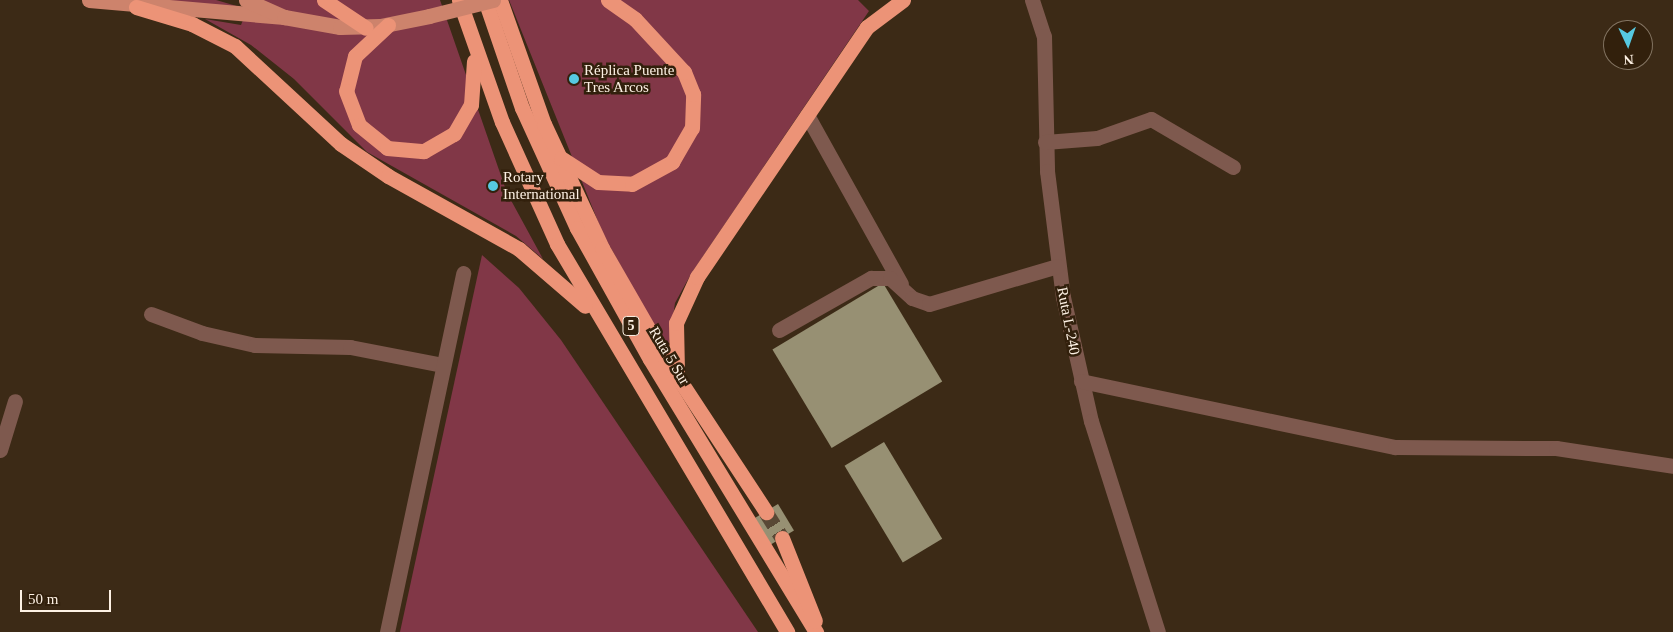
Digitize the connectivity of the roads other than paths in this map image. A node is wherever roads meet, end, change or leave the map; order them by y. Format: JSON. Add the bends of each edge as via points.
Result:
{"nodes":[{"id":1,"x":90,"y":0,"type":"edge"},
{"id":2,"x":246,"y":0,"type":"edge"},
{"id":3,"x":324,"y":0,"type":"edge"},
{"id":4,"x":459,"y":0,"type":"edge"},
{"id":5,"x":485,"y":0,"type":"edge"},
{"id":6,"x":493,"y":0,"type":"edge"},
{"id":7,"x":500,"y":0,"type":"edge"},
{"id":8,"x":608,"y":0,"type":"edge"},
{"id":9,"x":903,"y":0,"type":"edge"},
{"id":10,"x":1032,"y":0,"type":"edge"},
{"id":11,"x":136,"y":7,"type":"junction"},
{"id":12,"x":284,"y":17,"type":"junction"},
{"id":13,"x":388,"y":25,"type":"junction"},
{"id":14,"x":366,"y":28,"type":"junction"},
{"id":15,"x":473,"y":45,"type":"junction"},
{"id":16,"x":807,"y":116,"type":"junction"},
{"id":17,"x":1045,"y":142,"type":"junction"},
{"id":18,"x":557,"y":153,"type":"junction"},
{"id":19,"x":1232,"y":167,"type":"dead end"},
{"id":20,"x":1057,"y":266,"type":"junction"},
{"id":21,"x":464,"y":273,"type":"dead end"},
{"id":22,"x":901,"y":284,"type":"junction"},
{"id":23,"x":150,"y":314,"type":"dead end"},
{"id":24,"x":602,"y":326,"type":"junction"},
{"id":25,"x":780,"y":330,"type":"dead end"},
{"id":26,"x":443,"y":366,"type":"junction"},
{"id":27,"x":679,"y":379,"type":"junction"},
{"id":28,"x":1081,"y":381,"type":"junction"},
{"id":29,"x":15,"y":400,"type":"dead end"},
{"id":30,"x":0,"y":450,"type":"edge"},
{"id":31,"x":1673,"y":466,"type":"edge"},
{"id":32,"x":766,"y":512,"type":"tunnel mouth"},
{"id":33,"x":782,"y":538,"type":"tunnel mouth"},
{"id":34,"x":387,"y":632,"type":"edge"},
{"id":35,"x":787,"y":632,"type":"edge"},
{"id":36,"x":817,"y":632,"type":"edge"},
{"id":37,"x":1158,"y":632,"type":"edge"}],
"edges":[{"from":1,"to":11,"type":"main road"},
{"from":2,"to":12,"type":"main road"},
{"from":3,"to":14,"type":"highway"},
{"from":4,"to":15,"type":"highway","number":"5"},
{"from":5,"to":36,"type":"highway","name":"Ruta 5 Sur","number":"5","via":[[522,108],[577,228],[650,360]]},
{"from":6,"to":13,"type":"main road","bridge":true},
{"from":7,"to":18,"type":"highway"},
{"from":8,"to":18,"type":"highway","via":[[635,19],[684,72],[693,94],[692,128],[672,162],[632,184],[592,179]]},
{"from":9,"to":16,"type":"highway","via":[[867,27]]},
{"from":10,"to":17,"type":"street","name":"Ruta L-240","via":[[1044,36]]},
{"from":11,"to":12,"type":"main road"},
{"from":11,"to":24,"type":"highway","via":[[192,24],[235,46],[341,144],[388,176],[519,249],[564,285]]},
{"from":12,"to":14,"type":"main road"},
{"from":13,"to":14,"type":"main road"},
{"from":13,"to":15,"type":"highway","via":[[355,56],[346,91],[359,126],[375,141],[395,150],[431,149],[463,124],[474,88]]},
{"from":15,"to":24,"type":"highway","number":"5","via":[[531,191]]},
{"from":16,"to":22,"type":"street"},
{"from":16,"to":27,"type":"highway","via":[[682,303],[673,343]]},
{"from":17,"to":19,"type":"street","via":[[1097,138],[1152,119]]},
{"from":17,"to":20,"type":"street","name":"Ruta L-240"},
{"from":18,"to":27,"type":"highway","via":[[602,248]]},
{"from":20,"to":22,"type":"street","via":[[929,304],[912,298]]},
{"from":20,"to":28,"type":"street","name":"Ruta L-240"},
{"from":21,"to":26,"type":"street"},
{"from":22,"to":25,"type":"street","via":[[890,278],[871,278]]},
{"from":23,"to":26,"type":"street","via":[[246,343],[302,348],[350,347]]},
{"from":24,"to":35,"type":"highway","number":"5"},
{"from":26,"to":34,"type":"street"},
{"from":27,"to":32,"type":"highway"},
{"from":28,"to":31,"type":"street","via":[[1395,447],[1556,448]]},
{"from":28,"to":37,"type":"street","name":"Ruta L-240"},
{"from":29,"to":30,"type":"street"},
{"from":33,"to":36,"type":"highway","via":[[804,586]]}]}
